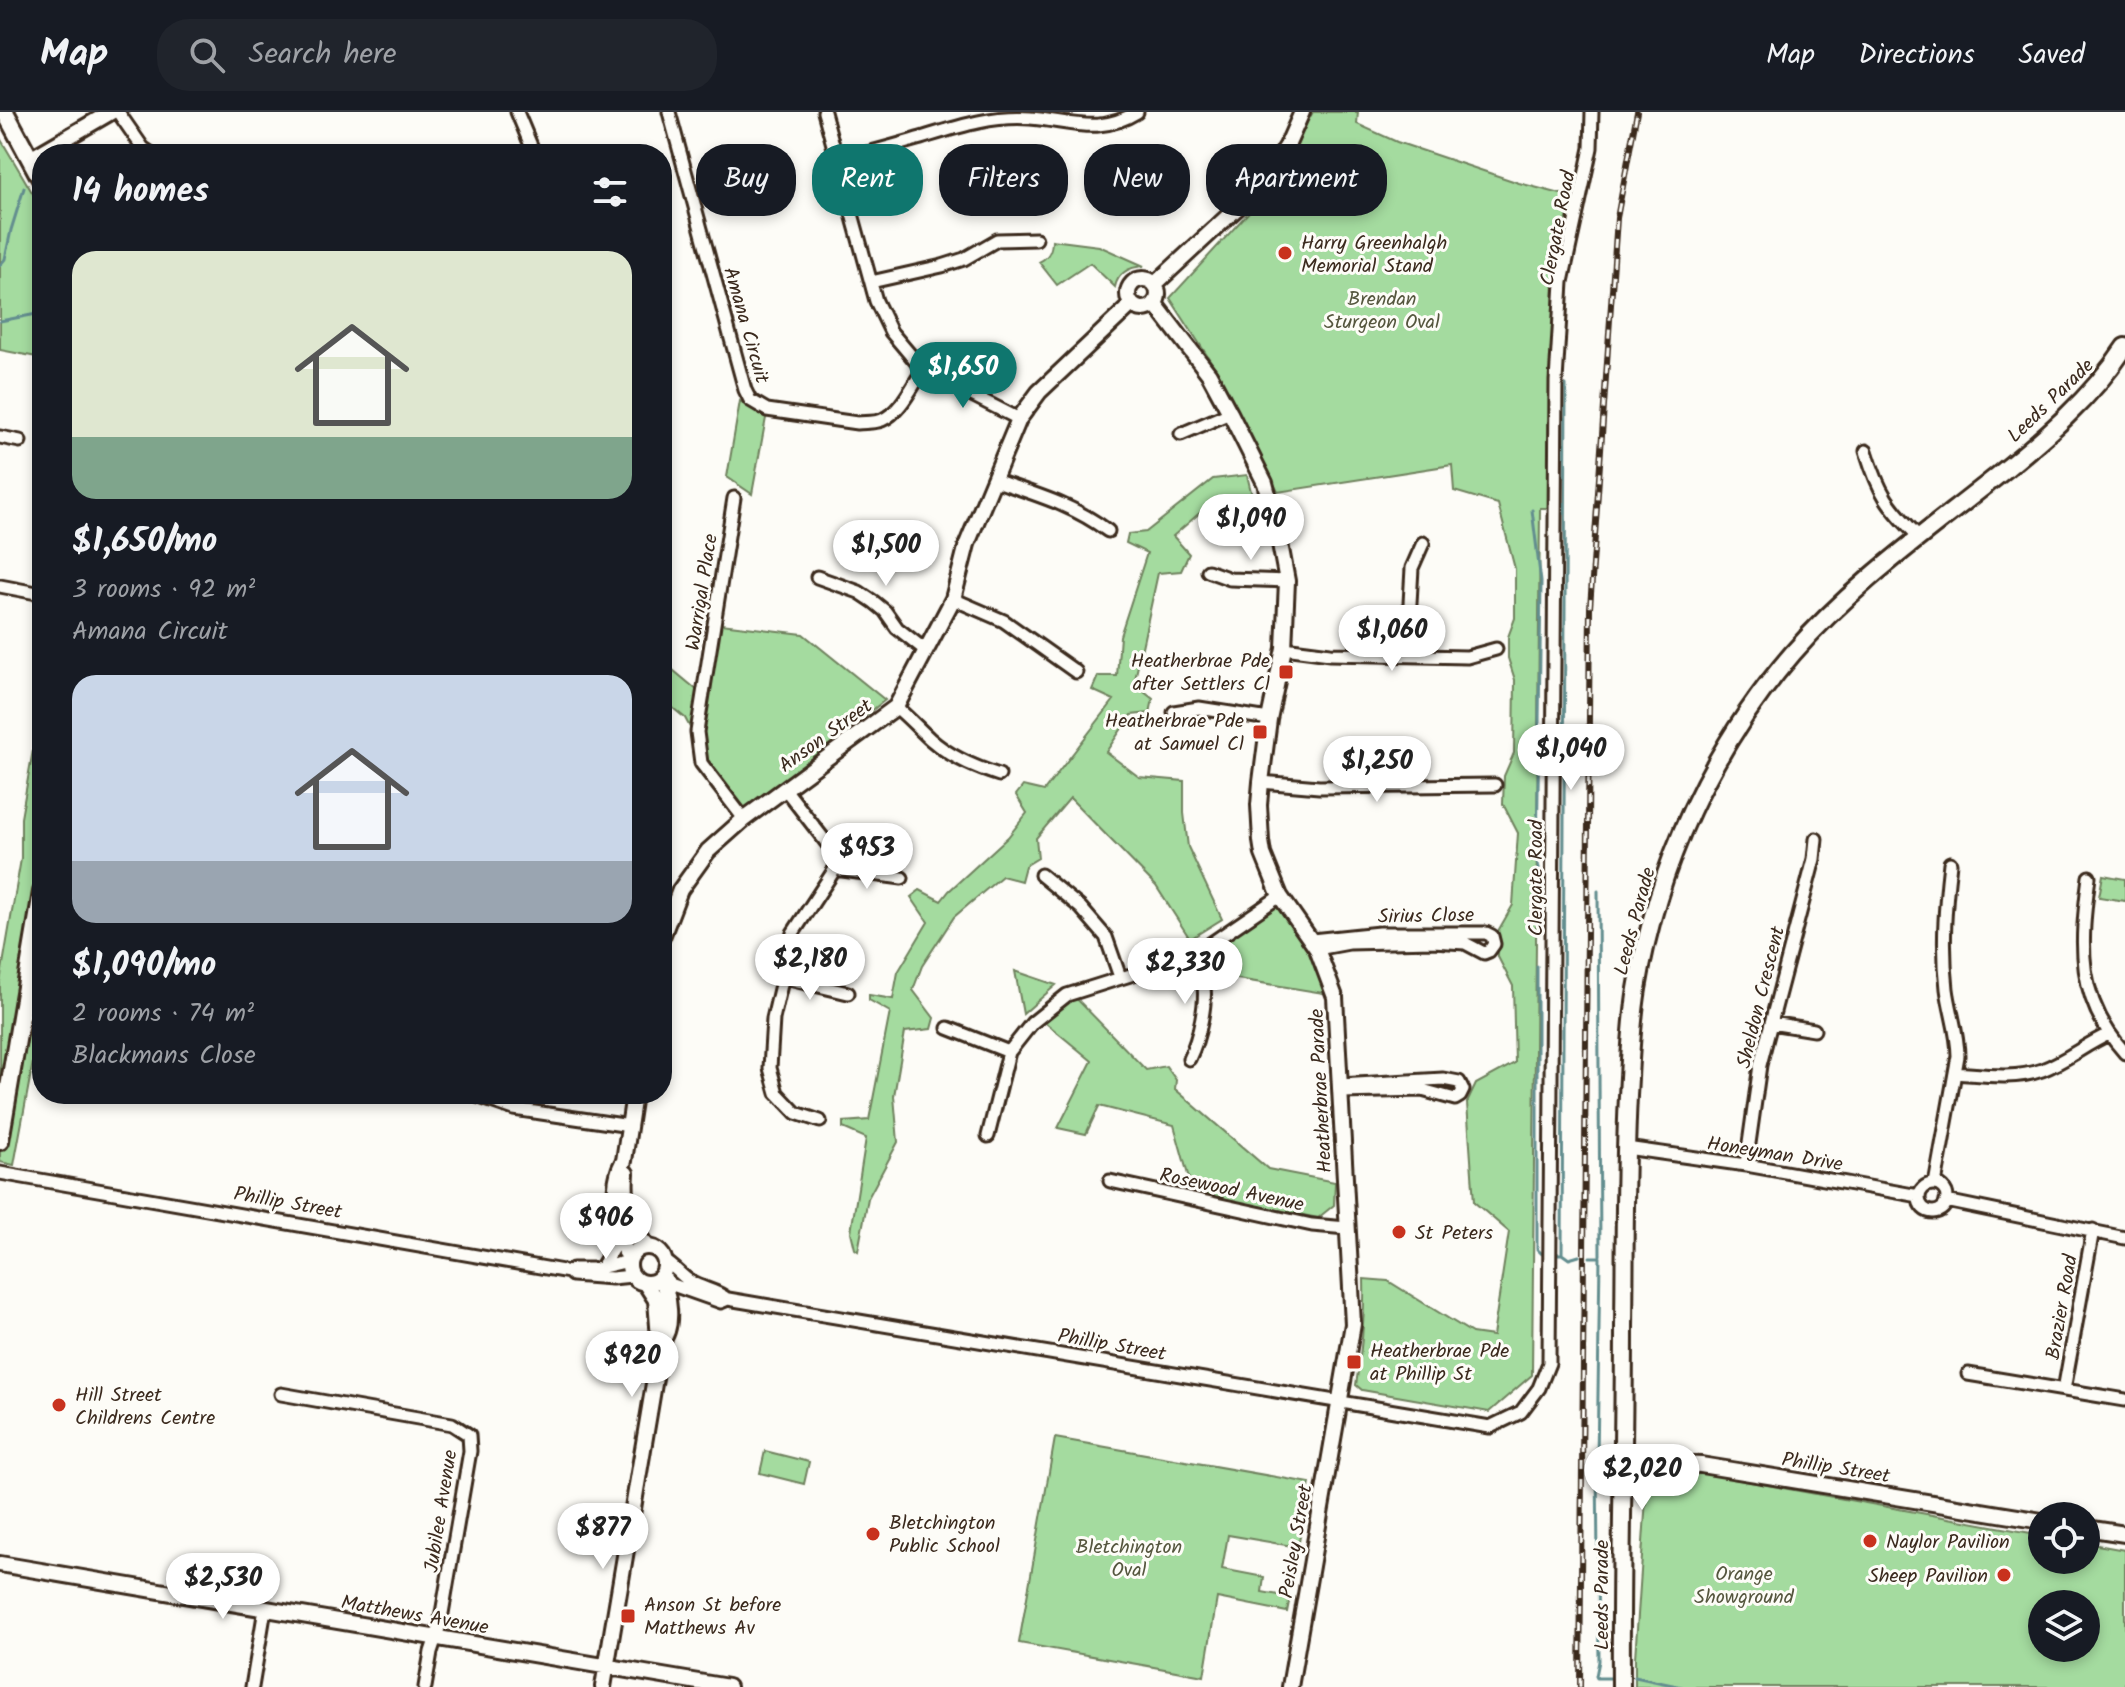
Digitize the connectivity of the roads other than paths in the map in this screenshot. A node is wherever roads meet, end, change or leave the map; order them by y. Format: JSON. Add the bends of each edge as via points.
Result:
{"nodes":[{"id":1,"x":5,"y":112,"type":"edge"},
{"id":2,"x":111,"y":112,"type":"edge"},
{"id":3,"x":118,"y":112,"type":"edge"},
{"id":4,"x":517,"y":112,"type":"edge"},
{"id":5,"x":669,"y":112,"type":"edge"},
{"id":6,"x":824,"y":112,"type":"edge"},
{"id":7,"x":1137,"y":112,"type":"edge"},
{"id":8,"x":1302,"y":112,"type":"edge"},
{"id":9,"x":1592,"y":112,"type":"edge"},
{"id":10,"x":56,"y":144,"type":"edge"},
{"id":11,"x":140,"y":144,"type":"edge"},
{"id":12,"x":530,"y":144,"type":"edge"},
{"id":13,"x":833,"y":144,"type":"edge"},
{"id":14,"x":900,"y":144,"type":"edge"},
{"id":15,"x":30,"y":159,"type":"joint"},
{"id":16,"x":32,"y":163,"type":"edge"},
{"id":17,"x":853,"y":216,"type":"edge"},
{"id":18,"x":1036,"y":239,"type":"dead end"},
{"id":19,"x":871,"y":282,"type":"junction"},
{"id":20,"x":1155,"y":284,"type":"junction"},
{"id":21,"x":1132,"y":304,"type":"junction"},
{"id":22,"x":1155,"y":304,"type":"junction"},
{"id":23,"x":2125,"y":347,"type":"edge"},
{"id":24,"x":923,"y":370,"type":"junction"},
{"id":25,"x":1230,"y":413,"type":"junction"},
{"id":26,"x":1019,"y":419,"type":"junction"},
{"id":27,"x":1181,"y":434,"type":"dead end"},
{"id":28,"x":0,"y":437,"type":"edge"},
{"id":29,"x":20,"y":441,"type":"dead end"},
{"id":30,"x":1866,"y":451,"type":"dead end"},
{"id":31,"x":994,"y":480,"type":"junction"},
{"id":32,"x":734,"y":498,"type":"dead end"},
{"id":33,"x":1108,"y":531,"type":"dead end"},
{"id":34,"x":1919,"y":537,"type":"junction"},
{"id":35,"x":1423,"y":543,"type":"dead end"},
{"id":36,"x":1208,"y":571,"type":"dead end"},
{"id":37,"x":817,"y":577,"type":"dead end"},
{"id":38,"x":1287,"y":581,"type":"junction"},
{"id":39,"x":0,"y":586,"type":"edge"},
{"id":40,"x":32,"y":592,"type":"edge"},
{"id":41,"x":953,"y":599,"type":"junction"},
{"id":42,"x":1284,"y":648,"type":"junction"},
{"id":43,"x":1496,"y":649,"type":"dead end"},
{"id":44,"x":925,"y":650,"type":"junction"},
{"id":45,"x":1407,"y":656,"type":"junction"},
{"id":46,"x":1076,"y":672,"type":"dead end"},
{"id":47,"x":896,"y":707,"type":"junction"},
{"id":48,"x":1174,"y":712,"type":"dead end"},
{"id":49,"x":1269,"y":719,"type":"junction"},
{"id":50,"x":999,"y":775,"type":"dead end"},
{"id":51,"x":1261,"y":782,"type":"junction"},
{"id":52,"x":1495,"y":785,"type":"dead end"},
{"id":53,"x":785,"y":789,"type":"junction"},
{"id":54,"x":744,"y":819,"type":"junction"},
{"id":55,"x":1816,"y":839,"type":"dead end"},
{"id":56,"x":1950,"y":863,"type":"dead end"},
{"id":57,"x":835,"y":869,"type":"junction"},
{"id":58,"x":1041,"y":875,"type":"dead end"},
{"id":59,"x":2089,"y":877,"type":"dead end"},
{"id":60,"x":902,"y":878,"type":"dead end"},
{"id":61,"x":1280,"y":896,"type":"junction"},
{"id":62,"x":672,"y":911,"type":"edge"},
{"id":63,"x":1315,"y":944,"type":"junction"},
{"id":64,"x":32,"y":951,"type":"edge"},
{"id":65,"x":1194,"y":955,"type":"junction"},
{"id":66,"x":781,"y":977,"type":"junction"},
{"id":67,"x":1120,"y":977,"type":"junction"},
{"id":68,"x":848,"y":993,"type":"dead end"},
{"id":69,"x":1771,"y":1023,"type":"junction"},
{"id":70,"x":948,"y":1028,"type":"dead end"},
{"id":71,"x":1814,"y":1030,"type":"dead end"},
{"id":72,"x":2109,"y":1034,"type":"junction"},
{"id":73,"x":1009,"y":1052,"type":"junction"},
{"id":74,"x":2125,"y":1053,"type":"edge"},
{"id":75,"x":1189,"y":1059,"type":"dead end"},
{"id":76,"x":1955,"y":1073,"type":"junction"},
{"id":77,"x":1340,"y":1089,"type":"junction"},
{"id":78,"x":500,"y":1104,"type":"edge"},
{"id":79,"x":633,"y":1104,"type":"edge"},
{"id":80,"x":820,"y":1121,"type":"dead end"},
{"id":81,"x":630,"y":1126,"type":"junction"},
{"id":82,"x":988,"y":1136,"type":"dead end"},
{"id":83,"x":0,"y":1141,"type":"edge"},
{"id":84,"x":1626,"y":1148,"type":"junction"},
{"id":85,"x":624,"y":1161,"type":"junction"},
{"id":86,"x":1746,"y":1165,"type":"junction"},
{"id":87,"x":0,"y":1173,"type":"edge"},
{"id":88,"x":1110,"y":1181,"type":"dead end"},
{"id":89,"x":1935,"y":1184,"type":"junction"},
{"id":90,"x":1919,"y":1196,"type":"junction"},
{"id":91,"x":1946,"y":1201,"type":"junction"},
{"id":92,"x":1347,"y":1228,"type":"junction"},
{"id":93,"x":2093,"y":1230,"type":"junction"},
{"id":94,"x":620,"y":1237,"type":"junction"},
{"id":95,"x":2125,"y":1238,"type":"edge"},
{"id":96,"x":647,"y":1246,"type":"junction"},
{"id":97,"x":629,"y":1259,"type":"junction"},
{"id":98,"x":601,"y":1268,"type":"junction"},
{"id":99,"x":662,"y":1271,"type":"junction"},
{"id":100,"x":569,"y":1272,"type":"junction"},
{"id":101,"x":639,"y":1280,"type":"junction"},
{"id":102,"x":695,"y":1294,"type":"junction"},
{"id":103,"x":728,"y":1299,"type":"junction"},
{"id":104,"x":669,"y":1311,"type":"junction"},
{"id":105,"x":661,"y":1342,"type":"junction"},
{"id":106,"x":1968,"y":1374,"type":"dead end"},
{"id":107,"x":2064,"y":1390,"type":"junction"},
{"id":108,"x":281,"y":1394,"type":"dead end"},
{"id":109,"x":2125,"y":1400,"type":"edge"},
{"id":110,"x":1338,"y":1402,"type":"junction"},
{"id":111,"x":1490,"y":1427,"type":"joint"},
{"id":112,"x":1623,"y":1461,"type":"junction"},
{"id":113,"x":2028,"y":1519,"type":"edge"},
{"id":114,"x":2100,"y":1530,"type":"edge"},
{"id":115,"x":2125,"y":1534,"type":"edge"},
{"id":116,"x":0,"y":1564,"type":"edge"},
{"id":117,"x":265,"y":1609,"type":"junction"},
{"id":118,"x":436,"y":1638,"type":"junction"},
{"id":119,"x":606,"y":1668,"type":"junction"},
{"id":120,"x":252,"y":1687,"type":"edge"},
{"id":121,"x":425,"y":1687,"type":"edge"},
{"id":122,"x":603,"y":1687,"type":"edge"},
{"id":123,"x":728,"y":1687,"type":"edge"},
{"id":124,"x":1290,"y":1687,"type":"edge"},
{"id":125,"x":1621,"y":1687,"type":"edge"}],
"edges":[{"from":1,"to":15,"type":"main road"},
{"from":2,"to":10,"type":"street"},
{"from":3,"to":11,"type":"street"},
{"from":4,"to":12,"type":"street"},
{"from":5,"to":24,"type":"street","name":"Amana Circuit","via":[[750,400],[767,410],[870,422],[891,415]]},
{"from":6,"to":13,"type":"street"},
{"from":7,"to":14,"type":"street","via":[[1093,126],[1005,118]]},
{"from":8,"to":20,"type":"street","via":[[1264,183]]},
{"from":9,"to":111,"type":"street","name":"Clergate Road","via":[[1591,148],[1562,282],[1556,381],[1549,1363],[1521,1412]]},
{"from":15,"to":16,"type":"main road"},
{"from":17,"to":19,"type":"street"},
{"from":18,"to":19,"type":"street","via":[[997,240],[953,263]]},
{"from":19,"to":24,"type":"street","via":[[882,317]]},
{"from":20,"to":21,"type":"street","via":[[1144,279],[1132,284]]},
{"from":20,"to":22,"type":"street"},
{"from":21,"to":22,"type":"street","via":[[1143,309]]},
{"from":21,"to":26,"type":"street","name":"Anson Street","via":[[1039,392]]},
{"from":22,"to":25,"type":"street","name":"Heatherbrae Parade","via":[[1209,374]]},
{"from":23,"to":34,"type":"main road","name":"Leeds Parade","via":[[2100,382],[2050,432]]},
{"from":24,"to":26,"type":"street"},
{"from":25,"to":27,"type":"street"},
{"from":25,"to":38,"type":"street","name":"Heatherbrae Parade","via":[[1265,483]]},
{"from":26,"to":31,"type":"street","name":"Anson Street"},
{"from":28,"to":29,"type":"street"},
{"from":30,"to":34,"type":"street","via":[[1876,484]]},
{"from":31,"to":33,"type":"street","via":[[1089,516]]},
{"from":31,"to":41,"type":"street","name":"Anson Street","via":[[967,544]]},
{"from":32,"to":54,"type":"street","name":"Warrigal Place","via":[[697,732],[701,763]]},
{"from":34,"to":84,"type":"main road","name":"Leeds Parade","via":[[1834,609],[1790,656],[1744,716],[1692,807],[1645,945],[1631,1036]]},
{"from":35,"to":45,"type":"street","via":[[1412,568]]},
{"from":36,"to":38,"type":"street","via":[[1230,579]]},
{"from":37,"to":44,"type":"street","via":[[874,602]]},
{"from":38,"to":42,"type":"street","name":"Heatherbrae Parade"},
{"from":39,"to":40,"type":"street"},
{"from":41,"to":44,"type":"street","name":"Anson Street"},
{"from":41,"to":46,"type":"street","via":[[1004,621]]},
{"from":42,"to":45,"type":"street"},
{"from":42,"to":49,"type":"street","name":"Heatherbrae Parade"},
{"from":43,"to":45,"type":"street","via":[[1467,657]]},
{"from":44,"to":47,"type":"street","name":"Anson Street"},
{"from":47,"to":50,"type":"street","via":[[953,756]]},
{"from":47,"to":53,"type":"street","name":"Anson Street"},
{"from":48,"to":49,"type":"street","via":[[1199,708]]},
{"from":49,"to":51,"type":"street","name":"Heatherbrae Parade"},
{"from":51,"to":52,"type":"street","via":[[1319,787]]},
{"from":51,"to":61,"type":"street","name":"Heatherbrae Parade","via":[[1263,854]]},
{"from":53,"to":54,"type":"street","name":"Anson Street"},
{"from":53,"to":57,"type":"street","via":[[833,851]]},
{"from":54,"to":62,"type":"street","name":"Anson Street","via":[[708,851]]},
{"from":55,"to":69,"type":"street","name":"Sheldon Crescent"},
{"from":56,"to":76,"type":"street","via":[[1943,932],[1947,993],[1958,1040]]},
{"from":57,"to":60,"type":"street"},
{"from":57,"to":66,"type":"street","via":[[793,933]]},
{"from":58,"to":67,"type":"street","via":[[1106,937]]},
{"from":59,"to":72,"type":"street","via":[[2082,951],[2093,1000]]},
{"from":61,"to":63,"type":"street","name":"Heatherbrae Parade"},
{"from":61,"to":65,"type":"street"},
{"from":63,"to":63,"type":"street","name":"Sirius Close","via":[[1379,933],[1486,933],[1494,944],[1484,953],[1465,943],[1433,941]]},
{"from":63,"to":77,"type":"street","name":"Heatherbrae Parade","via":[[1335,997]]},
{"from":64,"to":83,"type":"main road"},
{"from":65,"to":67,"type":"street"},
{"from":65,"to":75,"type":"street","via":[[1204,980],[1202,1017]]},
{"from":66,"to":68,"type":"street"},
{"from":66,"to":80,"type":"street","via":[[770,1068],[777,1093],[796,1113]]},
{"from":67,"to":73,"type":"street","via":[[1067,995],[1032,1023]]},
{"from":69,"to":71,"type":"street"},
{"from":69,"to":86,"type":"street","name":"Sheldon Crescent"},
{"from":70,"to":73,"type":"street"},
{"from":72,"to":74,"type":"street"},
{"from":72,"to":76,"type":"street","via":[[2031,1074]]},
{"from":73,"to":82,"type":"street"},
{"from":76,"to":89,"type":"street"},
{"from":77,"to":77,"type":"street","via":[[1443,1079],[1459,1082],[1463,1090],[1455,1099],[1422,1090]]},
{"from":77,"to":92,"type":"street","name":"Heatherbrae Parade"},
{"from":78,"to":81,"type":"street"},
{"from":79,"to":81,"type":"street"},
{"from":81,"to":85,"type":"street"},
{"from":84,"to":86,"type":"street","name":"Honeyman Drive"},
{"from":84,"to":112,"type":"main road","name":"Leeds Parade"},
{"from":85,"to":94,"type":"street","via":[[618,1167],[615,1201]]},
{"from":85,"to":96,"type":"street","via":[[628,1212]]},
{"from":86,"to":90,"type":"street","name":"Honeyman Drive"},
{"from":87,"to":100,"type":"street","name":"Phillip Street"},
{"from":88,"to":92,"type":"street","name":"Rosewood Avenue"},
{"from":89,"to":90,"type":"street"},
{"from":89,"to":91,"type":"street","via":[[1944,1190]]},
{"from":90,"to":91,"type":"street","via":[[1928,1211],[1941,1209]]},
{"from":91,"to":93,"type":"street"},
{"from":92,"to":110,"type":"street","name":"Heatherbrae Parade","via":[[1353,1324]]},
{"from":93,"to":95,"type":"street"},
{"from":93,"to":107,"type":"street","name":"Brazier Road"},
{"from":94,"to":97,"type":"street"},
{"from":94,"to":98,"type":"street"},
{"from":96,"to":97,"type":"street"},
{"from":96,"to":99,"type":"street","via":[[657,1249]]},
{"from":97,"to":98,"type":"street","name":"Phillip Street"},
{"from":97,"to":101,"type":"street"},
{"from":98,"to":100,"type":"street","name":"Phillip Street"},
{"from":99,"to":101,"type":"street","via":[[653,1282]]},
{"from":99,"to":102,"type":"street","name":"Phillip Street","via":[[670,1284]]},
{"from":99,"to":103,"type":"street","name":"Phillip Street"},
{"from":99,"to":104,"type":"street"},
{"from":100,"to":101,"type":"street","name":"Phillip Street"},
{"from":101,"to":105,"type":"street","via":[[656,1300]]},
{"from":102,"to":103,"type":"street","name":"Phillip Street","via":[[721,1302]]},
{"from":102,"to":104,"type":"street","via":[[680,1298]]},
{"from":103,"to":110,"type":"street","name":"Phillip Street"},
{"from":104,"to":105,"type":"street"},
{"from":105,"to":119,"type":"street"},
{"from":106,"to":107,"type":"street"},
{"from":107,"to":109,"type":"street"},
{"from":108,"to":118,"type":"street","name":"Jubilee Avenue","via":[[452,1424],[469,1435]]},
{"from":110,"to":111,"type":"street","name":"Phillip Street"},
{"from":110,"to":124,"type":"street","name":"Peisley Street"},
{"from":112,"to":113,"type":"street","name":"Phillip Street","via":[[1701,1465]]},
{"from":112,"to":125,"type":"main road","name":"Leeds Parade"},
{"from":114,"to":115,"type":"street"},
{"from":116,"to":117,"type":"street","name":"Matthews Avenue"},
{"from":117,"to":118,"type":"street","name":"Matthews Avenue"},
{"from":117,"to":120,"type":"street"},
{"from":118,"to":119,"type":"street","name":"Matthews Avenue"},
{"from":118,"to":121,"type":"street","name":"Jubilee Avenue"},
{"from":119,"to":122,"type":"street"},
{"from":119,"to":123,"type":"street","name":"Matthews Avenue"}]}
